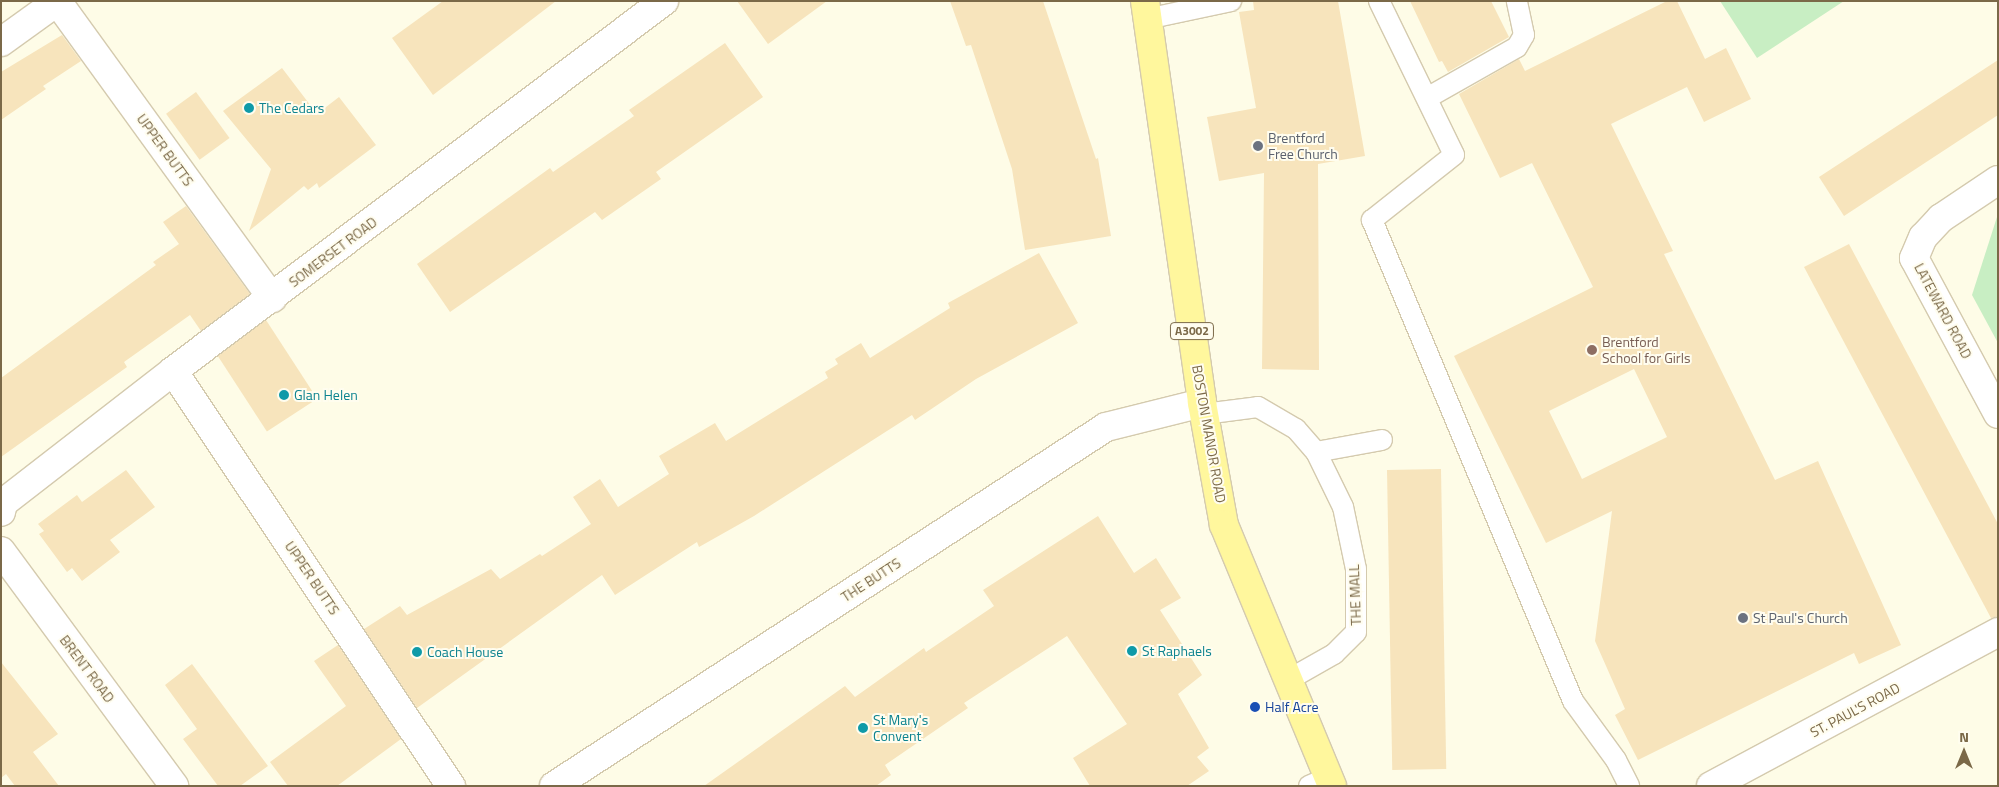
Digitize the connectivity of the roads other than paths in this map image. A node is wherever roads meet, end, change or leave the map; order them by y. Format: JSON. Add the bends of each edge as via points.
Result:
{"nodes":[{"id":1,"x":57,"y":1,"type":"edge"},
{"id":2,"x":664,"y":1,"type":"edge"},
{"id":3,"x":1231,"y":1,"type":"edge"},
{"id":4,"x":1379,"y":1,"type":"edge"},
{"id":5,"x":1517,"y":1,"type":"edge"},
{"id":6,"x":1146,"y":10,"type":"edge"},
{"id":7,"x":1,"y":42,"type":"edge"},
{"id":8,"x":1427,"y":98,"type":"junction"},
{"id":9,"x":1998,"y":180,"type":"edge"},
{"id":10,"x":272,"y":298,"type":"junction"},
{"id":11,"x":173,"y":371,"type":"junction"},
{"id":12,"x":1203,"y":409,"type":"junction"},
{"id":13,"x":1998,"y":414,"type":"edge"},
{"id":14,"x":1382,"y":440,"type":"dead end"},
{"id":15,"x":1316,"y":452,"type":"junction"},
{"id":16,"x":2,"y":508,"type":"edge"},
{"id":17,"x":5,"y":566,"type":"edge"},
{"id":18,"x":1998,"y":632,"type":"edge"},
{"id":19,"x":1288,"y":680,"type":"junction"},
{"id":20,"x":1323,"y":783,"type":"edge"},
{"id":21,"x":174,"y":786,"type":"edge"},
{"id":22,"x":450,"y":786,"type":"edge"},
{"id":23,"x":554,"y":786,"type":"edge"},
{"id":24,"x":1629,"y":786,"type":"edge"},
{"id":25,"x":1711,"y":786,"type":"edge"}],
"edges":[{"from":1,"to":7,"type":"street","name":"UPPER BUTTS"},
{"from":1,"to":10,"type":"street","name":"UPPER BUTTS"},
{"from":2,"to":10,"type":"street","name":"SOMERSET ROAD"},
{"from":3,"to":6,"type":"lane"},
{"from":4,"to":8,"type":"lane"},
{"from":5,"to":8,"type":"lane","via":[[1524,36],[1517,47]]},
{"from":6,"to":12,"type":"main road","name":"BOSTON MANOR ROAD","number":"A3002"},
{"from":8,"to":24,"type":"lane","via":[[1454,155],[1372,220],[1573,701],[1616,760]]},
{"from":9,"to":13,"type":"street","name":"LATEWARD ROAD","via":[[1941,218],[1923,237],[1914,258]]},
{"from":10,"to":11,"type":"street","name":"SOMERSET ROAD"},
{"from":11,"to":16,"type":"street","name":"SOMERSET ROAD"},
{"from":11,"to":22,"type":"street","name":"UPPER BUTTS"},
{"from":12,"to":15,"type":"lane","name":"THE MALL","via":[[1258,407],[1296,429]]},
{"from":12,"to":19,"type":"main road","name":"BOSTON MANOR ROAD","number":"A3002","via":[[1224,526]]},
{"from":12,"to":23,"type":"street","name":"THE BUTTS","via":[[1106,427]]},
{"from":14,"to":15,"type":"lane"},
{"from":15,"to":19,"type":"lane","name":"THE MALL","via":[[1342,508],[1356,569],[1356,632],[1334,654]]},
{"from":17,"to":21,"type":"street","name":"BRENT ROAD"},
{"from":18,"to":25,"type":"street","name":"ST. PAUL'S ROAD"},
{"from":19,"to":20,"type":"main road","number":"A3002"}]}
